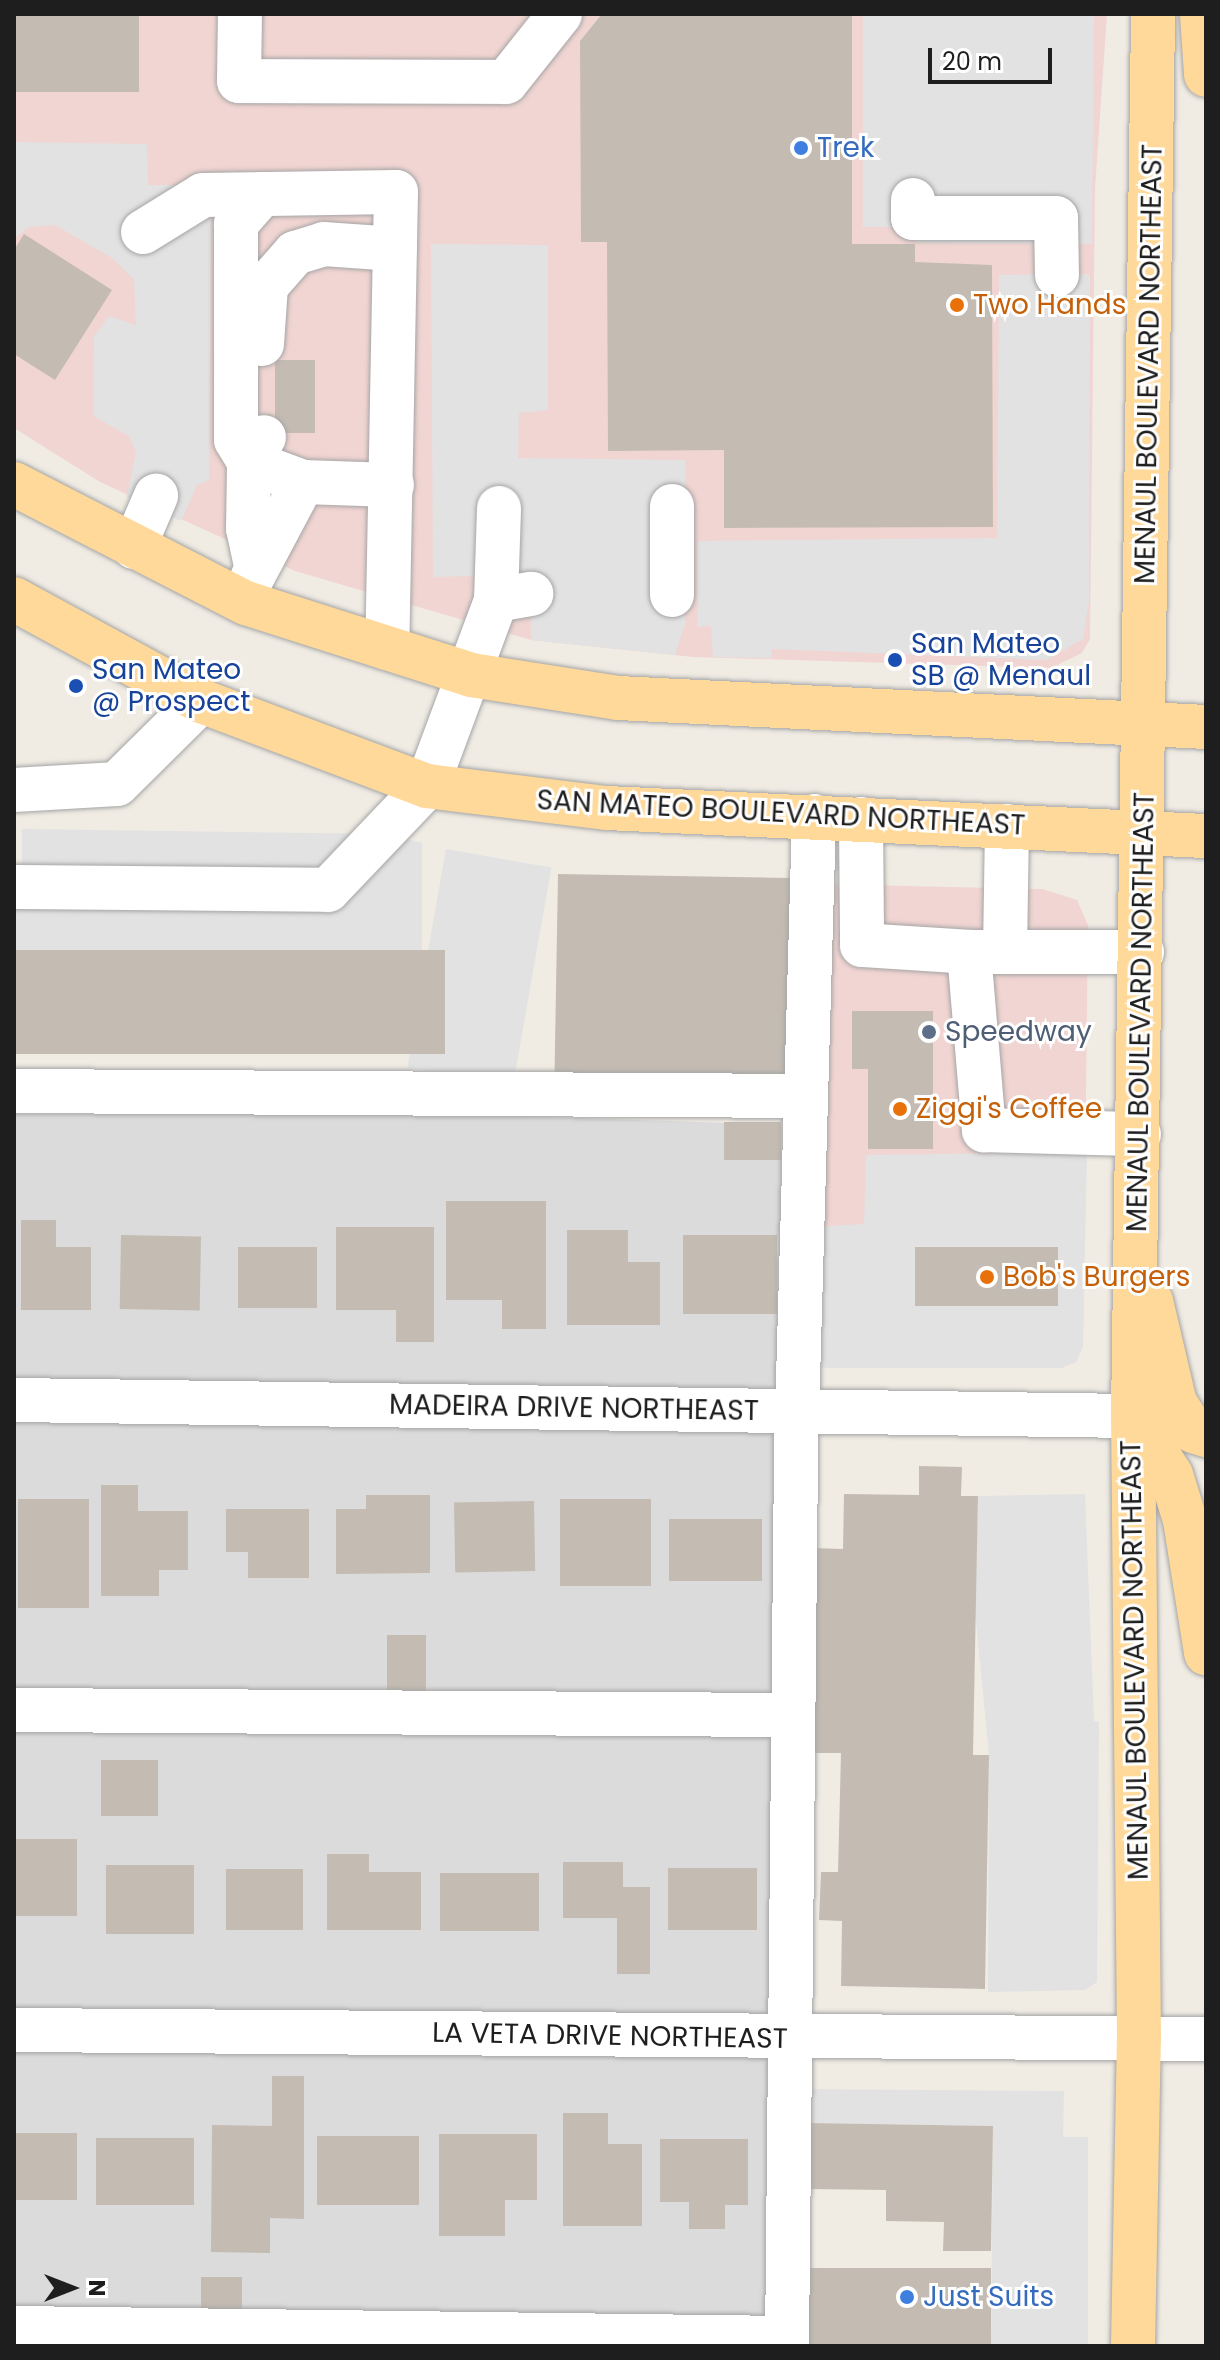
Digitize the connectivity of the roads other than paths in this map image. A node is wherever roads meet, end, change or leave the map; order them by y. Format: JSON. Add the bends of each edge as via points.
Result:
{"nodes":[{"id":1,"x":240,"y":14,"type":"edge"},
{"id":2,"x":560,"y":14,"type":"edge"},
{"id":3,"x":1153,"y":14,"type":"edge"},
{"id":4,"x":1202,"y":14,"type":"edge"},
{"id":5,"x":1206,"y":75,"type":"edge"},
{"id":6,"x":262,"y":194,"type":"junction"},
{"id":7,"x":913,"y":200,"type":"dead end"},
{"id":8,"x":143,"y":232,"type":"dead end"},
{"id":9,"x":376,"y":248,"type":"junction"},
{"id":10,"x":1057,"y":275,"type":"dead end"},
{"id":11,"x":249,"y":462,"type":"junction"},
{"id":12,"x":303,"y":482,"type":"junction"},
{"id":13,"x":14,"y":484,"type":"edge"},
{"id":14,"x":392,"y":485,"type":"junction"},
{"id":15,"x":156,"y":496,"type":"dead end"},
{"id":16,"x":672,"y":506,"type":"dead end"},
{"id":17,"x":499,"y":508,"type":"dead end"},
{"id":18,"x":134,"y":547,"type":"junction"},
{"id":19,"x":255,"y":561,"type":"junction"},
{"id":20,"x":672,"y":595,"type":"dead end"},
{"id":21,"x":14,"y":599,"type":"edge"},
{"id":22,"x":246,"y":603,"type":"junction"},
{"id":23,"x":387,"y":648,"type":"junction"},
{"id":24,"x":471,"y":675,"type":"junction"},
{"id":25,"x":201,"y":701,"type":"junction"},
{"id":26,"x":1145,"y":722,"type":"junction"},
{"id":27,"x":1206,"y":727,"type":"edge"},
{"id":28,"x":427,"y":786,"type":"junction"},
{"id":29,"x":14,"y":790,"type":"edge"},
{"id":30,"x":814,"y":816,"type":"junction"},
{"id":31,"x":861,"y":819,"type":"junction"},
{"id":32,"x":1007,"y":826,"type":"junction"},
{"id":33,"x":1144,"y":832,"type":"junction"},
{"id":34,"x":1206,"y":836,"type":"edge"},
{"id":35,"x":14,"y":887,"type":"edge"},
{"id":36,"x":987,"y":952,"type":"junction"},
{"id":37,"x":1142,"y":952,"type":"junction"},
{"id":38,"x":14,"y":1091,"type":"edge"},
{"id":39,"x":805,"y":1096,"type":"junction"},
{"id":40,"x":1139,"y":1134,"type":"junction"},
{"id":41,"x":1137,"y":1241,"type":"junction"},
{"id":42,"x":14,"y":1400,"type":"edge"},
{"id":43,"x":796,"y":1411,"type":"junction"},
{"id":44,"x":1133,"y":1416,"type":"junction"},
{"id":45,"x":1206,"y":1435,"type":"edge"},
{"id":46,"x":1206,"y":1653,"type":"edge"},
{"id":47,"x":14,"y":1710,"type":"edge"},
{"id":48,"x":793,"y":1715,"type":"junction"},
{"id":49,"x":14,"y":2030,"type":"edge"},
{"id":50,"x":1139,"y":2037,"type":"junction"},
{"id":51,"x":788,"y":2039,"type":"junction"},
{"id":52,"x":1206,"y":2039,"type":"edge"},
{"id":53,"x":14,"y":2328,"type":"edge"},
{"id":54,"x":787,"y":2342,"type":"edge"},
{"id":55,"x":1133,"y":2346,"type":"edge"}],
"edges":[{"from":1,"to":2,"type":"street","via":[[239,81],[506,82]]},
{"from":3,"to":26,"type":"main road","name":"MENAUL BOULEVARD NORTHEAST"},
{"from":4,"to":5,"type":"main road"},
{"from":6,"to":8,"type":"street","via":[[203,195]]},
{"from":6,"to":9,"type":"street","via":[[396,192]]},
{"from":6,"to":11,"type":"street","via":[[236,224],[236,440]]},
{"from":7,"to":10,"type":"street","via":[[913,218],[1031,209],[1056,218]]},
{"from":9,"to":11,"type":"street","via":[[324,244],[295,253],[266,286],[264,440]]},
{"from":9,"to":14,"type":"street"},
{"from":11,"to":12,"type":"street"},
{"from":11,"to":19,"type":"street","via":[[248,529]]},
{"from":12,"to":14,"type":"street"},
{"from":12,"to":19,"type":"street"},
{"from":13,"to":18,"type":"main road"},
{"from":14,"to":23,"type":"street"},
{"from":15,"to":18,"type":"street"},
{"from":16,"to":20,"type":"street"},
{"from":17,"to":24,"type":"street","via":[[513,597]]},
{"from":18,"to":22,"type":"main road"},
{"from":19,"to":22,"type":"street"},
{"from":21,"to":25,"type":"main road","name":"SAN MATEO BOULEVARD NORTHEAST"},
{"from":22,"to":23,"type":"main road"},
{"from":23,"to":24,"type":"main road"},
{"from":24,"to":26,"type":"main road","via":[[618,698]]},
{"from":24,"to":28,"type":"street"},
{"from":25,"to":28,"type":"main road","name":"SAN MATEO BOULEVARD NORTHEAST"},
{"from":25,"to":29,"type":"street","via":[[117,784]]},
{"from":26,"to":27,"type":"main road"},
{"from":26,"to":33,"type":"main road","name":"MENAUL BOULEVARD NORTHEAST"},
{"from":28,"to":30,"type":"main road","name":"SAN MATEO BOULEVARD NORTHEAST","via":[[607,808]]},
{"from":28,"to":35,"type":"street","via":[[328,890]]},
{"from":30,"to":31,"type":"main road","name":"SAN MATEO BOULEVARD NORTHEAST"},
{"from":30,"to":39,"type":"street"},
{"from":31,"to":32,"type":"main road","name":"SAN MATEO BOULEVARD NORTHEAST"},
{"from":31,"to":36,"type":"street","via":[[862,945]]},
{"from":32,"to":33,"type":"main road","name":"SAN MATEO BOULEVARD NORTHEAST"},
{"from":32,"to":36,"type":"street"},
{"from":33,"to":34,"type":"main road","name":"SAN MATEO BOULEVARD NORTHEAST"},
{"from":33,"to":37,"type":"main road","name":"MENAUL BOULEVARD NORTHEAST"},
{"from":36,"to":37,"type":"street"},
{"from":36,"to":40,"type":"street","via":[[984,1130]]},
{"from":37,"to":40,"type":"main road","name":"MENAUL BOULEVARD NORTHEAST"},
{"from":38,"to":39,"type":"street"},
{"from":39,"to":43,"type":"street"},
{"from":40,"to":41,"type":"main road","name":"MENAUL BOULEVARD NORTHEAST"},
{"from":41,"to":44,"type":"main road","name":"MENAUL BOULEVARD NORTHEAST"},
{"from":41,"to":45,"type":"main road","via":[[1175,1403],[1193,1431]]},
{"from":42,"to":43,"type":"street","name":"MADEIRA DRIVE NORTHEAST"},
{"from":43,"to":44,"type":"street","name":"MADEIRA DRIVE NORTHEAST"},
{"from":43,"to":48,"type":"street"},
{"from":44,"to":46,"type":"main road","via":[[1171,1475],[1185,1520]]},
{"from":44,"to":50,"type":"main road","name":"MENAUL BOULEVARD NORTHEAST"},
{"from":47,"to":48,"type":"street"},
{"from":48,"to":51,"type":"street"},
{"from":49,"to":51,"type":"street","name":"LA VETA DRIVE NORTHEAST"},
{"from":50,"to":51,"type":"street","name":"LA VETA DRIVE NORTHEAST"},
{"from":50,"to":52,"type":"street","name":"LA VETA DRIVE NORTHEAST"},
{"from":50,"to":55,"type":"main road","name":"MENAUL BOULEVARD NORTHEAST"},
{"from":51,"to":54,"type":"street"},
{"from":53,"to":54,"type":"street"}]}
